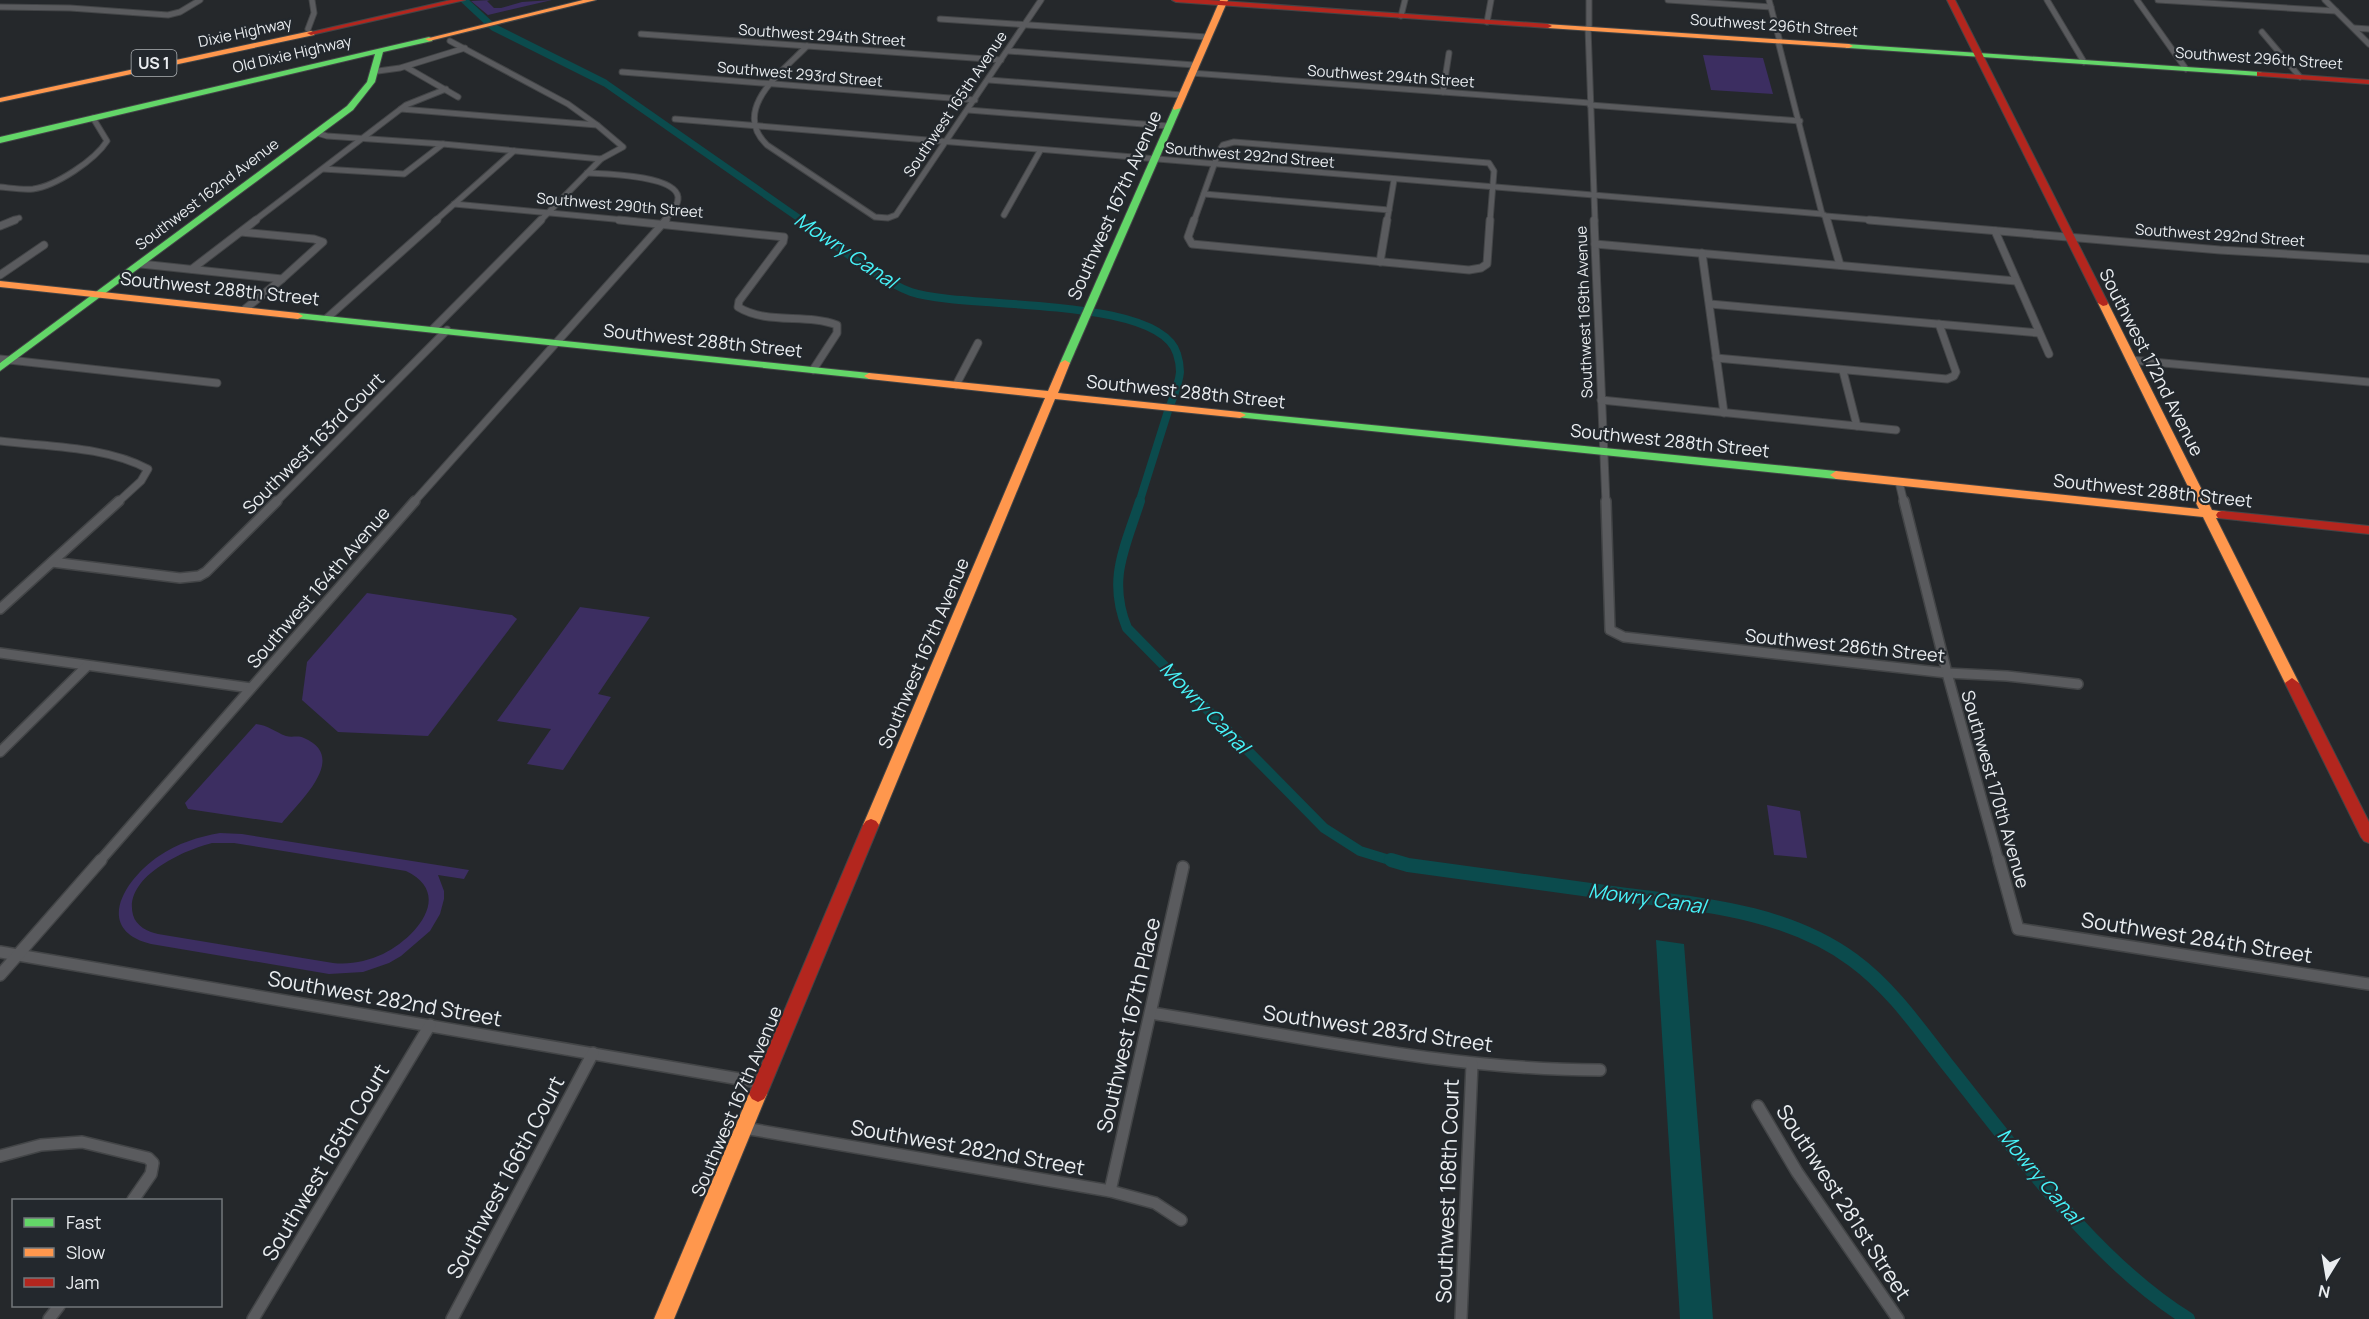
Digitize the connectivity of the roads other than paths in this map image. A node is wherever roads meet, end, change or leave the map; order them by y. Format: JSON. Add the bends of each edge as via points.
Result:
{"nodes":[{"id":1,"x":42,"y":0,"type":"edge"},
{"id":2,"x":200,"y":0,"type":"edge"},
{"id":3,"x":312,"y":0,"type":"edge"},
{"id":4,"x":439,"y":0,"type":"edge"},
{"id":5,"x":592,"y":0,"type":"edge"},
{"id":6,"x":1041,"y":0,"type":"edge"},
{"id":7,"x":1176,"y":0,"type":"edge"},
{"id":8,"x":1405,"y":0,"type":"edge"},
{"id":9,"x":1491,"y":0,"type":"edge"},
{"id":10,"x":1588,"y":0,"type":"edge"},
{"id":11,"x":1668,"y":0,"type":"edge"},
{"id":12,"x":1769,"y":0,"type":"edge"},
{"id":13,"x":1951,"y":0,"type":"edge"},
{"id":14,"x":2047,"y":0,"type":"edge"},
{"id":15,"x":2137,"y":0,"type":"edge"},
{"id":16,"x":2158,"y":0,"type":"edge"},
{"id":17,"x":2325,"y":0,"type":"edge"},
{"id":18,"x":457,"y":1,"type":"edge"},
{"id":19,"x":1223,"y":2,"type":"edge"},
{"id":20,"x":30,"y":6,"type":"junction"},
{"id":21,"x":0,"y":7,"type":"edge"},
{"id":22,"x":1771,"y":7,"type":"junction"},
{"id":23,"x":2336,"y":11,"type":"junction"},
{"id":24,"x":1401,"y":16,"type":"junction"},
{"id":25,"x":939,"y":19,"type":"dead end"},
{"id":26,"x":1487,"y":22,"type":"junction"},
{"id":27,"x":1025,"y":24,"type":"junction"},
{"id":28,"x":1588,"y":28,"type":"junction"},
{"id":29,"x":2354,"y":28,"type":"junction"},
{"id":30,"x":2369,"y":29,"type":"edge"},
{"id":31,"x":309,"y":32,"type":"junction"},
{"id":32,"x":2262,"y":32,"type":"dead end"},
{"id":33,"x":641,"y":34,"type":"dead end"},
{"id":34,"x":1207,"y":37,"type":"junction"},
{"id":35,"x":450,"y":41,"type":"dead end"},
{"id":36,"x":1779,"y":41,"type":"junction"},
{"id":37,"x":2369,"y":44,"type":"edge"},
{"id":38,"x":807,"y":46,"type":"junction"},
{"id":39,"x":465,"y":48,"type":"junction"},
{"id":40,"x":380,"y":50,"type":"junction"},
{"id":41,"x":1008,"y":51,"type":"junction"},
{"id":42,"x":1449,"y":53,"type":"dead end"},
{"id":43,"x":1977,"y":55,"type":"junction"},
{"id":44,"x":1001,"y":60,"type":"junction"},
{"id":45,"x":2084,"y":62,"type":"junction"},
{"id":46,"x":406,"y":67,"type":"junction"},
{"id":47,"x":1193,"y":69,"type":"junction"},
{"id":48,"x":2186,"y":69,"type":"junction"},
{"id":49,"x":378,"y":71,"type":"junction"},
{"id":50,"x":622,"y":72,"type":"dead end"},
{"id":51,"x":2300,"y":77,"type":"junction"},
{"id":52,"x":989,"y":80,"type":"junction"},
{"id":53,"x":2369,"y":82,"type":"edge"},
{"id":54,"x":773,"y":84,"type":"junction"},
{"id":55,"x":446,"y":89,"type":"junction"},
{"id":56,"x":1443,"y":92,"type":"junction"},
{"id":57,"x":1182,"y":95,"type":"junction"},
{"id":58,"x":1,"y":96,"type":"edge"},
{"id":59,"x":458,"y":97,"type":"dead end"},
{"id":60,"x":975,"y":100,"type":"junction"},
{"id":61,"x":1590,"y":104,"type":"junction"},
{"id":62,"x":401,"y":109,"type":"junction"},
{"id":63,"x":968,"y":110,"type":"junction"},
{"id":64,"x":584,"y":116,"type":"junction"},
{"id":65,"x":93,"y":118,"type":"junction"},
{"id":66,"x":675,"y":119,"type":"dead end"},
{"id":67,"x":1800,"y":121,"type":"junction"},
{"id":68,"x":569,"y":123,"type":"junction"},
{"id":69,"x":597,"y":125,"type":"junction"},
{"id":70,"x":1168,"y":126,"type":"junction"},
{"id":71,"x":755,"y":127,"type":"junction"},
{"id":72,"x":317,"y":133,"type":"junction"},
{"id":73,"x":363,"y":138,"type":"junction"},
{"id":74,"x":0,"y":140,"type":"edge"},
{"id":75,"x":945,"y":143,"type":"junction"},
{"id":76,"x":442,"y":144,"type":"junction"},
{"id":77,"x":514,"y":151,"type":"junction"},
{"id":78,"x":1040,"y":151,"type":"junction"},
{"id":79,"x":601,"y":159,"type":"junction"},
{"id":80,"x":1153,"y":160,"type":"junction"},
{"id":81,"x":1214,"y":165,"type":"junction"},
{"id":82,"x":323,"y":169,"type":"junction"},
{"id":83,"x":587,"y":173,"type":"junction"},
{"id":84,"x":1394,"y":180,"type":"junction"},
{"id":85,"x":0,"y":187,"type":"edge"},
{"id":86,"x":1493,"y":188,"type":"junction"},
{"id":87,"x":1204,"y":194,"type":"junction"},
{"id":88,"x":1593,"y":196,"type":"junction"},
{"id":89,"x":454,"y":204,"type":"junction"},
{"id":90,"x":1389,"y":210,"type":"junction"},
{"id":91,"x":548,"y":213,"type":"junction"},
{"id":92,"x":1004,"y":215,"type":"dead end"},
{"id":93,"x":1824,"y":215,"type":"junction"},
{"id":94,"x":19,"y":218,"type":"dead end"},
{"id":95,"x":662,"y":224,"type":"junction"},
{"id":96,"x":0,"y":226,"type":"edge"},
{"id":97,"x":1995,"y":231,"type":"junction"},
{"id":98,"x":241,"y":232,"type":"junction"},
{"id":99,"x":2069,"y":237,"type":"junction"},
{"id":100,"x":1595,"y":244,"type":"junction"},
{"id":101,"x":44,"y":245,"type":"dead end"},
{"id":102,"x":1702,"y":254,"type":"junction"},
{"id":103,"x":2369,"y":259,"type":"edge"},
{"id":104,"x":1380,"y":262,"type":"junction"},
{"id":105,"x":141,"y":264,"type":"junction"},
{"id":106,"x":1840,"y":266,"type":"junction"},
{"id":107,"x":192,"y":269,"type":"junction"},
{"id":108,"x":0,"y":275,"type":"edge"},
{"id":109,"x":282,"y":279,"type":"junction"},
{"id":110,"x":2016,"y":281,"type":"junction"},
{"id":111,"x":0,"y":284,"type":"edge"},
{"id":112,"x":100,"y":294,"type":"junction"},
{"id":113,"x":1710,"y":304,"type":"junction"},
{"id":114,"x":245,"y":309,"type":"junction"},
{"id":115,"x":327,"y":318,"type":"junction"},
{"id":116,"x":1939,"y":324,"type":"junction"},
{"id":117,"x":440,"y":330,"type":"junction"},
{"id":118,"x":2039,"y":333,"type":"junction"},
{"id":119,"x":556,"y":342,"type":"junction"},
{"id":120,"x":978,"y":343,"type":"dead end"},
{"id":121,"x":2049,"y":354,"type":"dead end"},
{"id":122,"x":1716,"y":358,"type":"junction"},
{"id":123,"x":2131,"y":360,"type":"junction"},
{"id":124,"x":4,"y":362,"type":"edge"},
{"id":125,"x":813,"y":370,"type":"junction"},
{"id":126,"x":1843,"y":370,"type":"junction"},
{"id":127,"x":2369,"y":382,"type":"edge"},
{"id":128,"x":217,"y":383,"type":"dead end"},
{"id":129,"x":956,"y":385,"type":"junction"},
{"id":130,"x":1051,"y":395,"type":"junction"},
{"id":131,"x":1601,"y":400,"type":"junction"},
{"id":132,"x":1724,"y":413,"type":"junction"},
{"id":133,"x":1857,"y":426,"type":"junction"},
{"id":134,"x":1896,"y":430,"type":"dead end"},
{"id":135,"x":0,"y":441,"type":"edge"},
{"id":136,"x":1604,"y":452,"type":"junction"},
{"id":137,"x":1899,"y":482,"type":"junction"},
{"id":138,"x":2208,"y":513,"type":"junction"},
{"id":139,"x":2369,"y":530,"type":"edge"},
{"id":140,"x":52,"y":562,"type":"junction"},
{"id":141,"x":0,"y":609,"type":"edge"},
{"id":142,"x":1610,"y":630,"type":"joint"},
{"id":143,"x":0,"y":653,"type":"edge"},
{"id":144,"x":87,"y":666,"type":"junction"},
{"id":145,"x":1947,"y":673,"type":"junction"},
{"id":146,"x":2078,"y":684,"type":"dead end"},
{"id":147,"x":251,"y":688,"type":"junction"},
{"id":148,"x":0,"y":752,"type":"edge"},
{"id":149,"x":2369,"y":837,"type":"edge"},
{"id":150,"x":1183,"y":867,"type":"dead end"},
{"id":151,"x":2018,"y":929,"type":"joint"},
{"id":152,"x":0,"y":952,"type":"edge"},
{"id":153,"x":18,"y":955,"type":"junction"},
{"id":154,"x":0,"y":975,"type":"edge"},
{"id":155,"x":2369,"y":984,"type":"edge"},
{"id":156,"x":1151,"y":1013,"type":"junction"},
{"id":157,"x":430,"y":1025,"type":"junction"},
{"id":158,"x":593,"y":1053,"type":"junction"},
{"id":159,"x":1472,"y":1064,"type":"junction"},
{"id":160,"x":1600,"y":1070,"type":"dead end"},
{"id":161,"x":763,"y":1083,"type":"junction"},
{"id":162,"x":1758,"y":1106,"type":"dead end"},
{"id":163,"x":744,"y":1128,"type":"junction"},
{"id":164,"x":0,"y":1156,"type":"edge"},
{"id":165,"x":1110,"y":1191,"type":"junction"},
{"id":166,"x":134,"y":1199,"type":"edge"},
{"id":167,"x":1181,"y":1220,"type":"dead end"},
{"id":168,"x":254,"y":1319,"type":"edge"},
{"id":169,"x":452,"y":1319,"type":"edge"},
{"id":170,"x":664,"y":1319,"type":"edge"},
{"id":171,"x":1461,"y":1319,"type":"edge"},
{"id":172,"x":1898,"y":1319,"type":"edge"}],
"edges":[{"from":1,"to":20,"type":"street"},
{"from":2,"to":20,"type":"street","via":[[175,14]]},
{"from":3,"to":31,"type":"street","via":[[314,13]]},
{"from":4,"to":31,"type":"main road","name":"Dixie Highway","number":"US 1"},
{"from":5,"to":40,"type":"main road","name":"Old Dixie Highway"},
{"from":6,"to":27,"type":"street","name":"Southwest 165th Avenue"},
{"from":7,"to":19,"type":"main road","name":"Southwest 296th Street"},
{"from":8,"to":24,"type":"street"},
{"from":9,"to":26,"type":"street"},
{"from":10,"to":28,"type":"street","name":"Southwest 169th Avenue"},
{"from":11,"to":22,"type":"street"},
{"from":12,"to":22,"type":"street"},
{"from":13,"to":43,"type":"main road","name":"Southwest 172nd Avenue"},
{"from":14,"to":45,"type":"street"},
{"from":15,"to":48,"type":"street"},
{"from":16,"to":23,"type":"street"},
{"from":17,"to":23,"type":"street"},
{"from":18,"to":31,"type":"main road","name":"Dixie Highway","number":"US 1"},
{"from":19,"to":24,"type":"main road","name":"Southwest 296th Street"},
{"from":19,"to":34,"type":"main road","name":"Southwest 167th Avenue"},
{"from":20,"to":21,"type":"street"},
{"from":22,"to":36,"type":"street"},
{"from":23,"to":29,"type":"street"},
{"from":24,"to":26,"type":"main road","name":"Southwest 296th Street"},
{"from":25,"to":27,"type":"street"},
{"from":26,"to":28,"type":"main road","name":"Southwest 296th Street"},
{"from":27,"to":34,"type":"street"},
{"from":27,"to":41,"type":"street","name":"Southwest 165th Avenue"},
{"from":28,"to":36,"type":"main road","name":"Southwest 296th Street"},
{"from":28,"to":61,"type":"street","name":"Southwest 169th Avenue"},
{"from":29,"to":30,"type":"street"},
{"from":29,"to":37,"type":"street"},
{"from":31,"to":58,"type":"main road","name":"Dixie Highway","number":"US 1"},
{"from":31,"to":58,"type":"main road","name":"Dixie Highway","number":"US 1","via":[[212,56]]},
{"from":32,"to":51,"type":"street"},
{"from":33,"to":38,"type":"street","name":"Southwest 294th Street"},
{"from":34,"to":47,"type":"main road","name":"Southwest 167th Avenue"},
{"from":35,"to":39,"type":"street"},
{"from":36,"to":43,"type":"main road","name":"Southwest 296th Street"},
{"from":36,"to":67,"type":"street"},
{"from":38,"to":44,"type":"street","name":"Southwest 294th Street"},
{"from":38,"to":54,"type":"street"},
{"from":39,"to":46,"type":"street"},
{"from":39,"to":64,"type":"street"},
{"from":40,"to":49,"type":"main road","name":"Southwest 162nd Avenue"},
{"from":40,"to":65,"type":"main road","name":"Old Dixie Highway"},
{"from":41,"to":44,"type":"street","name":"Southwest 165th Avenue"},
{"from":41,"to":47,"type":"street","name":"Southwest 294th Street"},
{"from":42,"to":56,"type":"street"},
{"from":43,"to":45,"type":"main road","name":"Southwest 296th Street"},
{"from":43,"to":99,"type":"main road","name":"Southwest 172nd Avenue"},
{"from":44,"to":52,"type":"street","name":"Southwest 165th Avenue"},
{"from":45,"to":48,"type":"main road","name":"Southwest 296th Street"},
{"from":46,"to":49,"type":"street"},
{"from":46,"to":55,"type":"street"},
{"from":47,"to":56,"type":"street","name":"Southwest 294th Street"},
{"from":47,"to":57,"type":"main road","name":"Southwest 167th Avenue"},
{"from":48,"to":51,"type":"main road","name":"Southwest 296th Street"},
{"from":49,"to":72,"type":"main road","name":"Southwest 162nd Avenue","via":[[362,98]]},
{"from":50,"to":54,"type":"street","name":"Southwest 293rd Street"},
{"from":51,"to":53,"type":"main road","name":"Southwest 296th Street"},
{"from":52,"to":57,"type":"street"},
{"from":52,"to":60,"type":"street","name":"Southwest 165th Avenue"},
{"from":54,"to":60,"type":"street","name":"Southwest 293rd Street"},
{"from":54,"to":71,"type":"street","via":[[755,105]]},
{"from":55,"to":59,"type":"street"},
{"from":55,"to":62,"type":"street","via":[[416,99]]},
{"from":56,"to":61,"type":"street","name":"Southwest 294th Street"},
{"from":57,"to":70,"type":"main road","name":"Southwest 167th Avenue"},
{"from":60,"to":63,"type":"street","name":"Southwest 165th Avenue"},
{"from":61,"to":67,"type":"street","name":"Southwest 294th Street"},
{"from":61,"to":88,"type":"street","name":"Southwest 169th Avenue"},
{"from":62,"to":68,"type":"street"},
{"from":62,"to":73,"type":"street"},
{"from":63,"to":70,"type":"street"},
{"from":63,"to":75,"type":"street","name":"Southwest 165th Avenue"},
{"from":64,"to":68,"type":"street"},
{"from":64,"to":69,"type":"street"},
{"from":65,"to":74,"type":"main road","name":"Old Dixie Highway"},
{"from":65,"to":85,"type":"street","via":[[107,138],[105,147],[52,183],[36,189]]},
{"from":66,"to":71,"type":"street","name":"Southwest 292nd Street"},
{"from":67,"to":93,"type":"street"},
{"from":68,"to":69,"type":"street"},
{"from":69,"to":79,"type":"street","name":"Southwest 163rd Court","via":[[623,145]]},
{"from":70,"to":80,"type":"main road","name":"Southwest 167th Avenue"},
{"from":71,"to":75,"type":"street","name":"Southwest 292nd Street"},
{"from":71,"to":75,"type":"street","name":"Southwest 165th Avenue","via":[[767,145],[875,217],[896,214]]},
{"from":72,"to":73,"type":"street"},
{"from":72,"to":105,"type":"main road","name":"Southwest 162nd Avenue"},
{"from":73,"to":76,"type":"street"},
{"from":73,"to":82,"type":"street"},
{"from":75,"to":78,"type":"street","name":"Southwest 292nd Street"},
{"from":76,"to":77,"type":"street"},
{"from":76,"to":82,"type":"street","via":[[404,174]]},
{"from":77,"to":79,"type":"street"},
{"from":77,"to":89,"type":"street"},
{"from":78,"to":80,"type":"street","name":"Southwest 292nd Street"},
{"from":78,"to":92,"type":"street"},
{"from":79,"to":83,"type":"street","name":"Southwest 163rd Court"},
{"from":80,"to":81,"type":"street","name":"Southwest 292nd Street"},
{"from":80,"to":130,"type":"main road","name":"Southwest 167th Avenue"},
{"from":81,"to":84,"type":"street","name":"Southwest 292nd Street"},
{"from":81,"to":86,"type":"street","via":[[1223,145],[1240,142],[1474,160],[1494,168]]},
{"from":81,"to":87,"type":"street"},
{"from":82,"to":98,"type":"street"},
{"from":83,"to":91,"type":"street","name":"Southwest 163rd Court"},
{"from":83,"to":95,"type":"street","name":"Southwest 164th Avenue","via":[[649,179],[670,186],[677,192],[678,201]]},
{"from":84,"to":86,"type":"street","name":"Southwest 292nd Street"},
{"from":84,"to":90,"type":"street"},
{"from":86,"to":88,"type":"street","name":"Southwest 292nd Street"},
{"from":86,"to":104,"type":"street","via":[[1485,267],[1469,270]]},
{"from":87,"to":90,"type":"street"},
{"from":87,"to":104,"type":"street","via":[[1188,237],[1195,245]]},
{"from":88,"to":93,"type":"street","name":"Southwest 292nd Street"},
{"from":88,"to":100,"type":"street","name":"Southwest 169th Avenue"},
{"from":89,"to":91,"type":"street","name":"Southwest 290th Street"},
{"from":89,"to":115,"type":"street"},
{"from":90,"to":104,"type":"street"},
{"from":91,"to":95,"type":"street","name":"Southwest 290th Street"},
{"from":91,"to":117,"type":"street","name":"Southwest 163rd Court"},
{"from":93,"to":97,"type":"street","name":"Southwest 292nd Street"},
{"from":93,"to":106,"type":"street"},
{"from":94,"to":96,"type":"street"},
{"from":95,"to":119,"type":"street","name":"Southwest 164th Avenue"},
{"from":95,"to":125,"type":"street","name":"Southwest 290th Street","via":[[782,236],[783,243],[738,301],[740,309],[754,314],[827,321],[838,327]]},
{"from":97,"to":99,"type":"street","name":"Southwest 292nd Street"},
{"from":97,"to":110,"type":"street"},
{"from":98,"to":107,"type":"street"},
{"from":98,"to":109,"type":"street","via":[[323,242]]},
{"from":99,"to":103,"type":"street","name":"Southwest 292nd Street"},
{"from":99,"to":123,"type":"main road","name":"Southwest 172nd Avenue"},
{"from":100,"to":102,"type":"street"},
{"from":100,"to":131,"type":"street","name":"Southwest 169th Avenue"},
{"from":101,"to":108,"type":"street"},
{"from":102,"to":106,"type":"street"},
{"from":102,"to":113,"type":"street"},
{"from":105,"to":107,"type":"street"},
{"from":105,"to":112,"type":"main road","name":"Southwest 162nd Avenue"},
{"from":106,"to":110,"type":"street"},
{"from":107,"to":109,"type":"street"},
{"from":109,"to":114,"type":"street"},
{"from":110,"to":118,"type":"street"},
{"from":111,"to":112,"type":"main road","name":"Southwest 288th Street"},
{"from":112,"to":114,"type":"main road","name":"Southwest 288th Street"},
{"from":112,"to":124,"type":"main road","name":"Southwest 162nd Avenue"},
{"from":113,"to":116,"type":"street"},
{"from":113,"to":122,"type":"street"},
{"from":114,"to":115,"type":"main road","name":"Southwest 288th Street"},
{"from":115,"to":117,"type":"main road","name":"Southwest 288th Street"},
{"from":116,"to":118,"type":"street"},
{"from":116,"to":126,"type":"street","via":[[1955,371],[1951,378]]},
{"from":117,"to":119,"type":"main road","name":"Southwest 288th Street"},
{"from":117,"to":140,"type":"street","name":"Southwest 163rd Court","via":[[217,564],[200,576],[180,578]]},
{"from":118,"to":121,"type":"street"},
{"from":119,"to":125,"type":"main road","name":"Southwest 288th Street"},
{"from":119,"to":147,"type":"street","name":"Southwest 164th Avenue"},
{"from":120,"to":129,"type":"street"},
{"from":122,"to":126,"type":"street"},
{"from":122,"to":132,"type":"street"},
{"from":123,"to":127,"type":"street"},
{"from":123,"to":138,"type":"main road","name":"Southwest 172nd Avenue"},
{"from":124,"to":128,"type":"street"},
{"from":125,"to":129,"type":"main road","name":"Southwest 288th Street"},
{"from":126,"to":133,"type":"street"},
{"from":129,"to":130,"type":"main road","name":"Southwest 288th Street"},
{"from":130,"to":136,"type":"main road","name":"Southwest 288th Street"},
{"from":130,"to":161,"type":"main road","name":"Southwest 167th Avenue"},
{"from":131,"to":132,"type":"street"},
{"from":131,"to":136,"type":"street","name":"Southwest 169th Avenue"},
{"from":132,"to":133,"type":"street"},
{"from":133,"to":134,"type":"street"},
{"from":135,"to":140,"type":"street","via":[[98,455],[148,469],[141,481]]},
{"from":136,"to":137,"type":"main road","name":"Southwest 288th Street"},
{"from":136,"to":142,"type":"street","name":"Southwest 169th Avenue"},
{"from":137,"to":138,"type":"main road","name":"Southwest 288th Street"},
{"from":137,"to":145,"type":"street","name":"Southwest 170th Avenue"},
{"from":138,"to":139,"type":"main road","name":"Southwest 288th Street"},
{"from":138,"to":149,"type":"main road","name":"Southwest 172nd Avenue"},
{"from":140,"to":141,"type":"street"},
{"from":142,"to":145,"type":"street","name":"Southwest 286th Street","via":[[1624,637]]},
{"from":143,"to":144,"type":"street"},
{"from":144,"to":147,"type":"street"},
{"from":144,"to":148,"type":"street"},
{"from":145,"to":146,"type":"street","name":"Southwest 286th Street"},
{"from":145,"to":151,"type":"street","name":"Southwest 170th Avenue"},
{"from":147,"to":153,"type":"street","name":"Southwest 164th Avenue"},
{"from":150,"to":156,"type":"street","name":"Southwest 167th Place"},
{"from":151,"to":155,"type":"street","name":"Southwest 284th Street"},
{"from":152,"to":153,"type":"street","name":"Southwest 282nd Street"},
{"from":153,"to":154,"type":"street","name":"Southwest 164th Avenue"},
{"from":153,"to":157,"type":"street","name":"Southwest 282nd Street"},
{"from":156,"to":159,"type":"street","name":"Southwest 283rd Street"},
{"from":156,"to":165,"type":"street","name":"Southwest 167th Place"},
{"from":157,"to":158,"type":"street","name":"Southwest 282nd Street"},
{"from":157,"to":168,"type":"street","name":"Southwest 165th Court"},
{"from":158,"to":161,"type":"street","name":"Southwest 282nd Street"},
{"from":158,"to":169,"type":"street","name":"Southwest 166th Court"},
{"from":159,"to":160,"type":"street","name":"Southwest 283rd Street"},
{"from":159,"to":171,"type":"street","name":"Southwest 168th Court"},
{"from":161,"to":163,"type":"main road","name":"Southwest 167th Avenue"},
{"from":162,"to":172,"type":"street","name":"Southwest 281st Street","via":[[1797,1172]]},
{"from":163,"to":165,"type":"street","name":"Southwest 282nd Street"},
{"from":163,"to":170,"type":"main road","name":"Southwest 167th Avenue"},
{"from":164,"to":166,"type":"street","via":[[41,1145],[81,1142],[148,1158],[153,1163],[151,1174]]},
{"from":165,"to":167,"type":"street","name":"Southwest 282nd Street","via":[[1155,1203]]}]}
